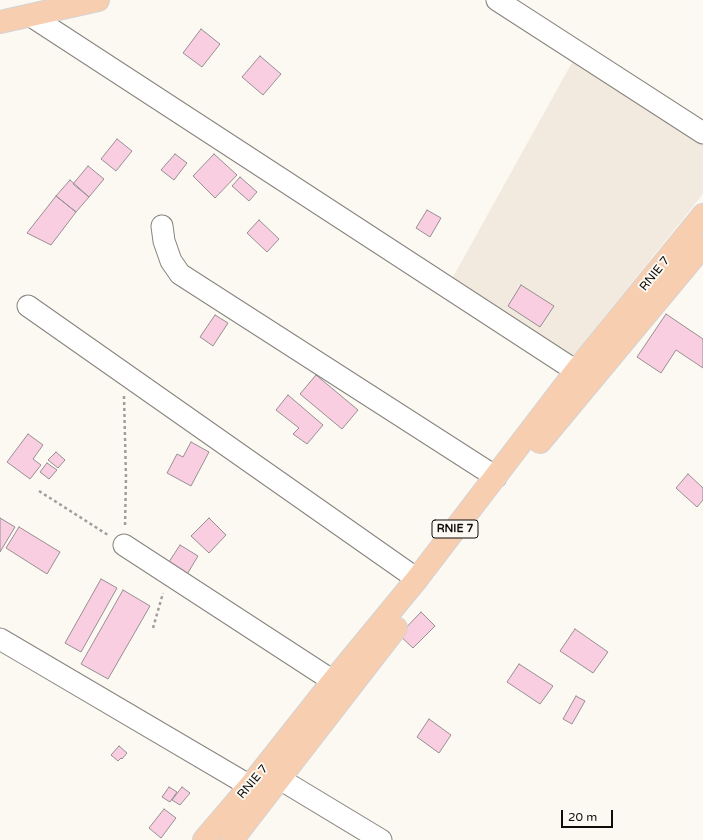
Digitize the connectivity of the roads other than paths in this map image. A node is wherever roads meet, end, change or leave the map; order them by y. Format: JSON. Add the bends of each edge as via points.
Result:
{"nodes":[{"id":1,"x":98,"y":0,"type":"edge"},
{"id":2,"x":497,"y":0,"type":"edge"},
{"id":3,"x":31,"y":16,"type":"junction"},
{"id":4,"x":0,"y":22,"type":"edge"},
{"id":5,"x":703,"y":132,"type":"edge"},
{"id":6,"x":703,"y":215,"type":"edge"},
{"id":7,"x":162,"y":226,"type":"dead end"},
{"id":8,"x":703,"y":246,"type":"edge"},
{"id":9,"x":28,"y":306,"type":"dead end"},
{"id":10,"x":576,"y":371,"type":"junction"},
{"id":11,"x":496,"y":477,"type":"junction"},
{"id":12,"x":124,"y":545,"type":"road end"},
{"id":13,"x":417,"y":579,"type":"junction"},
{"id":14,"x":0,"y":639,"type":"edge"},
{"id":15,"x":333,"y":682,"type":"junction"},
{"id":16,"x":272,"y":774,"type":"junction"},
{"id":17,"x":250,"y":786,"type":"junction"},
{"id":18,"x":204,"y":840,"type":"edge"},
{"id":19,"x":232,"y":840,"type":"edge"},
{"id":20,"x":381,"y":840,"type":"edge"}],
"edges":[{"from":1,"to":3,"type":"main road"},
{"from":2,"to":5,"type":"street"},
{"from":3,"to":4,"type":"main road"},
{"from":3,"to":10,"type":"street"},
{"from":6,"to":10,"type":"main road","name":"RNIE 7","number":"RNIE 7"},
{"from":7,"to":11,"type":"street","via":[[171,261],[180,274]]},
{"from":8,"to":16,"type":"main road","name":"RNIE 7","number":"RNIE 7","via":[[525,460]]},
{"from":9,"to":13,"type":"street"},
{"from":10,"to":11,"type":"main road","name":"RNIE 7","number":"RNIE 7"},
{"from":11,"to":13,"type":"main road","name":"RNIE 7","number":"RNIE 7"},
{"from":12,"to":15,"type":"street"},
{"from":13,"to":15,"type":"main road","name":"RNIE 7","number":"RNIE 7"},
{"from":14,"to":17,"type":"street"},
{"from":15,"to":16,"type":"main road","name":"RNIE 7","number":"RNIE 7"},
{"from":16,"to":17,"type":"main road","name":"RNIE 7","number":"RNIE 7"},
{"from":16,"to":19,"type":"main road","name":"RNIE 7","number":"RNIE 7"},
{"from":16,"to":20,"type":"street"},
{"from":17,"to":18,"type":"main road","name":"RNIE 7","number":"RNIE 7"}]}
